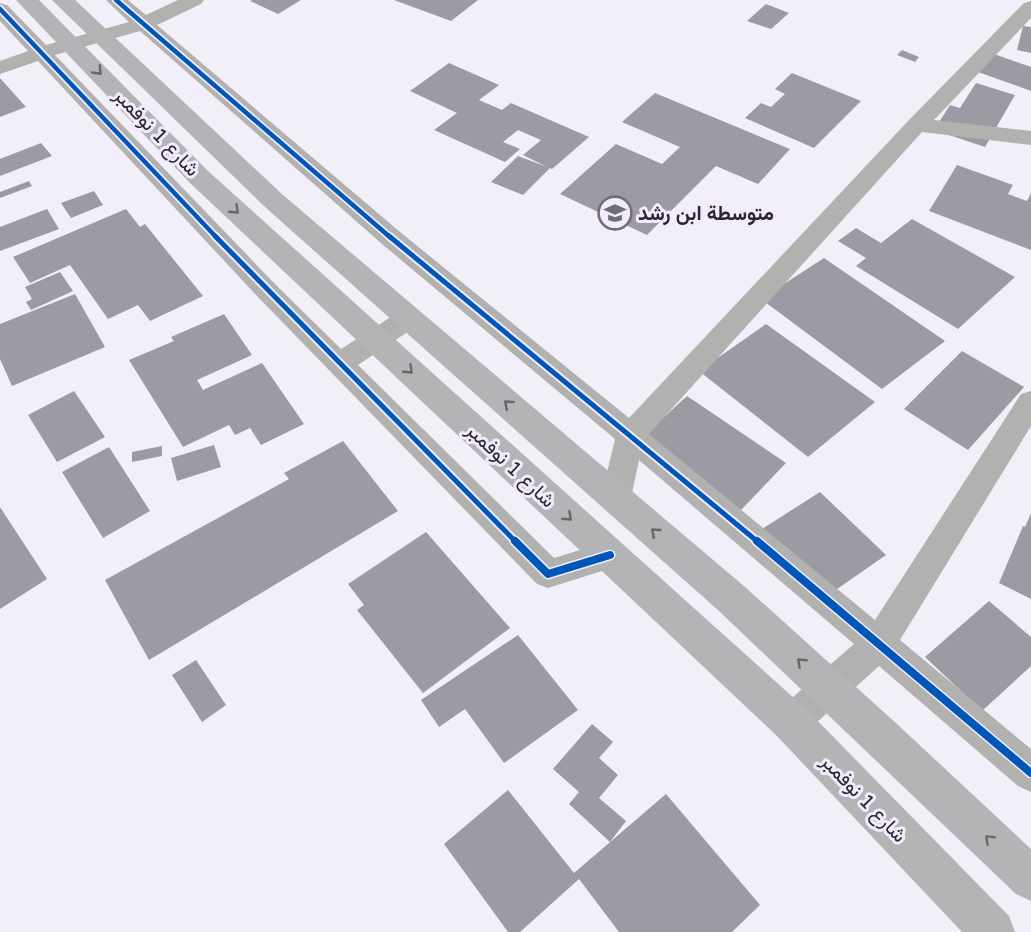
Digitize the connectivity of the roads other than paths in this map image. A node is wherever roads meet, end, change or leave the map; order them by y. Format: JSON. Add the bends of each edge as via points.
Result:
{"nodes":[{"id":1,"x":27,"y":0,"type":"edge"},
{"id":2,"x":63,"y":0,"type":"edge"},
{"id":3,"x":116,"y":0,"type":"edge"},
{"id":4,"x":194,"y":0,"type":"edge"},
{"id":5,"x":1031,"y":7,"type":"edge"},
{"id":6,"x":0,"y":9,"type":"edge"},
{"id":7,"x":145,"y":24,"type":"junction"},
{"id":8,"x":72,"y":45,"type":"junction"},
{"id":9,"x":0,"y":68,"type":"edge"},
{"id":10,"x":916,"y":125,"type":"junction"},
{"id":11,"x":1031,"y":138,"type":"edge"},
{"id":12,"x":292,"y":262,"type":"junction"},
{"id":13,"x":259,"y":283,"type":"junction"},
{"id":14,"x":409,"y":318,"type":"junction"},
{"id":15,"x":377,"y":341,"type":"junction"},
{"id":16,"x":339,"y":363,"type":"junction"},
{"id":17,"x":1031,"y":402,"type":"edge"},
{"id":18,"x":630,"y":436,"type":"junction"},
{"id":19,"x":616,"y":498,"type":"junction"},
{"id":20,"x":610,"y":555,"type":"junction"},
{"id":21,"x":879,"y":644,"type":"junction"},
{"id":22,"x":830,"y":689,"type":"junction"},
{"id":23,"x":791,"y":722,"type":"junction"},
{"id":24,"x":1031,"y":773,"type":"edge"},
{"id":25,"x":1031,"y":879,"type":"edge"},
{"id":26,"x":993,"y":932,"type":"edge"}],
"edges":[{"from":1,"to":8,"type":"main road","name":"شارع 1 نوفمبر"},
{"from":2,"to":8,"type":"main road","name":"شارع 1 نوفمبر"},
{"from":3,"to":7,"type":"street"},
{"from":4,"to":7,"type":"street"},
{"from":5,"to":10,"type":"street"},
{"from":6,"to":8,"type":"street"},
{"from":7,"to":8,"type":"street"},
{"from":7,"to":18,"type":"street","via":[[391,238]]},
{"from":8,"to":9,"type":"street"},
{"from":8,"to":12,"type":"main road","name":"شارع 1 نوفمبر","one_way":true,"via":[[199,177]]},
{"from":8,"to":13,"type":"street"},
{"from":8,"to":14,"type":"main road","name":"شارع 1 نوفمبر","via":[[274,201]]},
{"from":10,"to":11,"type":"street"},
{"from":10,"to":18,"type":"street"},
{"from":12,"to":13,"type":"street"},
{"from":12,"to":15,"type":"main road","name":"شارع 1 نوفمبر"},
{"from":13,"to":16,"type":"street"},
{"from":14,"to":15,"type":"street"},
{"from":19,"to":14,"type":"main road","name":"شارع 1 نوفمبر","one_way":true},
{"from":15,"to":16,"type":"street"},
{"from":15,"to":20,"type":"main road","name":"شارع 1 نوفمبر","one_way":true},
{"from":16,"to":20,"type":"street","via":[[548,574]]},
{"from":17,"to":21,"type":"street"},
{"from":18,"to":19,"type":"street"},
{"from":18,"to":21,"type":"street"},
{"from":22,"to":19,"type":"main road","name":"شارع 1 نوفمبر","one_way":true},
{"from":20,"to":23,"type":"main road","name":"شارع 1 نوفمبر"},
{"from":21,"to":22,"type":"street"},
{"from":21,"to":24,"type":"street"},
{"from":22,"to":23,"type":"street"},
{"from":25,"to":22,"type":"main road","name":"شارع 1 نوفمبر","one_way":true},
{"from":23,"to":26,"type":"main road","name":"شارع 1 نوفمبر"}]}
